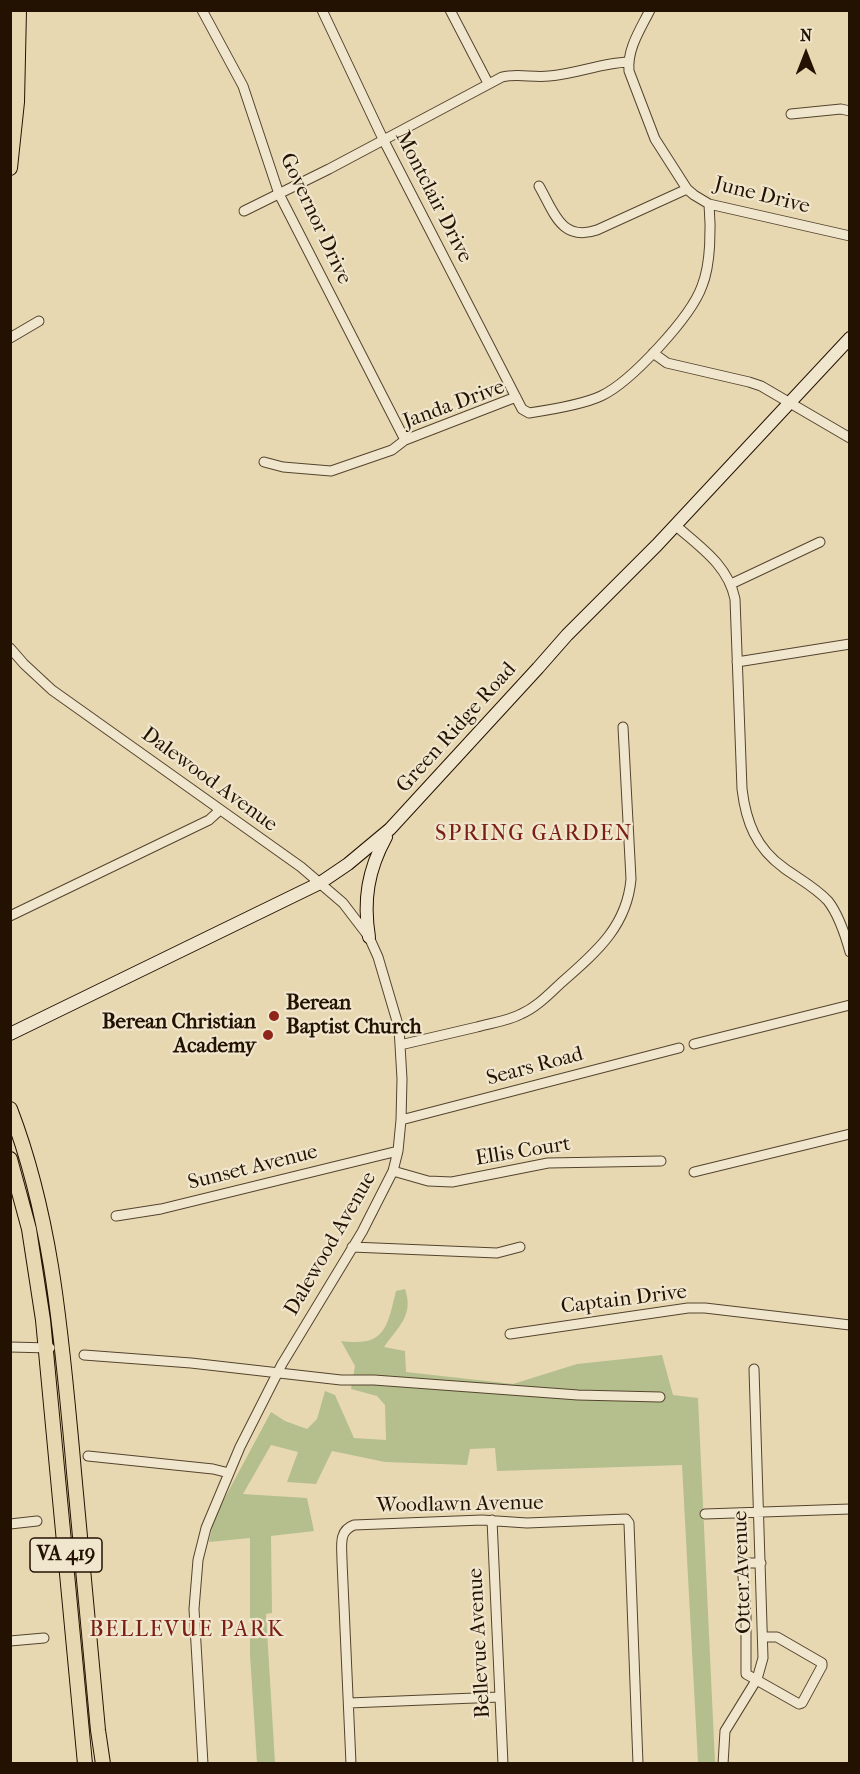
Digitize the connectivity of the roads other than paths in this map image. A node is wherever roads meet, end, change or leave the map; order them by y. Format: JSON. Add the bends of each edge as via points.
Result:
{"nodes":[{"id":1,"x":19,"y":10,"type":"edge"},
{"id":2,"x":202,"y":10,"type":"edge"},
{"id":3,"x":322,"y":10,"type":"edge"},
{"id":4,"x":450,"y":10,"type":"edge"},
{"id":5,"x":650,"y":10,"type":"edge"},
{"id":6,"x":628,"y":62,"type":"junction"},
{"id":7,"x":488,"y":83,"type":"junction"},
{"id":8,"x":849,"y":111,"type":"edge"},
{"id":9,"x":791,"y":114,"type":"dead end"},
{"id":10,"x":383,"y":139,"type":"junction"},
{"id":11,"x":10,"y":168,"type":"edge"},
{"id":12,"x":539,"y":186,"type":"dead end"},
{"id":13,"x":687,"y":189,"type":"junction"},
{"id":14,"x":279,"y":194,"type":"junction"},
{"id":15,"x":709,"y":204,"type":"junction"},
{"id":16,"x":244,"y":211,"type":"dead end"},
{"id":17,"x":849,"y":236,"type":"edge"},
{"id":18,"x":39,"y":321,"type":"dead end"},
{"id":19,"x":10,"y":338,"type":"edge"},
{"id":20,"x":849,"y":338,"type":"edge"},
{"id":21,"x":653,"y":353,"type":"junction"},
{"id":22,"x":516,"y":397,"type":"junction"},
{"id":23,"x":788,"y":404,"type":"junction"},
{"id":24,"x":849,"y":438,"type":"edge"},
{"id":25,"x":405,"y":440,"type":"junction"},
{"id":26,"x":264,"y":462,"type":"dead end"},
{"id":27,"x":675,"y":525,"type":"junction"},
{"id":28,"x":820,"y":542,"type":"dead end"},
{"id":29,"x":731,"y":584,"type":"junction"},
{"id":30,"x":849,"y":644,"type":"edge"},
{"id":31,"x":10,"y":648,"type":"edge"},
{"id":32,"x":737,"y":662,"type":"junction"},
{"id":33,"x":623,"y":727,"type":"dead end"},
{"id":34,"x":220,"y":810,"type":"junction"},
{"id":35,"x":390,"y":829,"type":"junction"},
{"id":36,"x":320,"y":884,"type":"junction"},
{"id":37,"x":10,"y":916,"type":"edge"},
{"id":38,"x":369,"y":937,"type":"junction"},
{"id":39,"x":849,"y":952,"type":"edge"},
{"id":40,"x":849,"y":1005,"type":"edge"},
{"id":41,"x":10,"y":1034,"type":"edge"},
{"id":42,"x":694,"y":1044,"type":"dead end"},
{"id":43,"x":400,"y":1045,"type":"junction"},
{"id":44,"x":679,"y":1048,"type":"dead end"},
{"id":45,"x":10,"y":1109,"type":"edge"},
{"id":46,"x":401,"y":1120,"type":"junction"},
{"id":47,"x":849,"y":1134,"type":"edge"},
{"id":48,"x":398,"y":1151,"type":"junction"},
{"id":49,"x":10,"y":1159,"type":"edge"},
{"id":50,"x":661,"y":1161,"type":"dead end"},
{"id":51,"x":393,"y":1171,"type":"junction"},
{"id":52,"x":694,"y":1172,"type":"dead end"},
{"id":53,"x":116,"y":1216,"type":"dead end"},
{"id":54,"x":520,"y":1246,"type":"dead end"},
{"id":55,"x":352,"y":1247,"type":"junction"},
{"id":56,"x":849,"y":1325,"type":"edge"},
{"id":57,"x":510,"y":1334,"type":"dead end"},
{"id":58,"x":10,"y":1347,"type":"edge"},
{"id":59,"x":46,"y":1348,"type":"junction"},
{"id":60,"x":62,"y":1351,"type":"junction"},
{"id":61,"x":84,"y":1354,"type":"dead end"},
{"id":62,"x":754,"y":1369,"type":"dead end"},
{"id":63,"x":278,"y":1373,"type":"junction"},
{"id":64,"x":660,"y":1397,"type":"dead end"},
{"id":65,"x":88,"y":1456,"type":"dead end"},
{"id":66,"x":229,"y":1473,"type":"junction"},
{"id":67,"x":849,"y":1509,"type":"edge"},
{"id":68,"x":759,"y":1512,"type":"junction"},
{"id":69,"x":705,"y":1514,"type":"dead end"},
{"id":70,"x":492,"y":1520,"type":"junction"},
{"id":71,"x":37,"y":1521,"type":"dead end"},
{"id":72,"x":10,"y":1524,"type":"edge"},
{"id":73,"x":761,"y":1563,"type":"junction"},
{"id":74,"x":763,"y":1637,"type":"junction"},
{"id":75,"x":44,"y":1638,"type":"dead end"},
{"id":76,"x":10,"y":1641,"type":"edge"},
{"id":77,"x":757,"y":1679,"type":"junction"},
{"id":78,"x":500,"y":1697,"type":"junction"},
{"id":79,"x":349,"y":1703,"type":"junction"},
{"id":80,"x":85,"y":1764,"type":"edge"},
{"id":81,"x":103,"y":1764,"type":"edge"},
{"id":82,"x":203,"y":1764,"type":"edge"},
{"id":83,"x":351,"y":1764,"type":"edge"},
{"id":84,"x":503,"y":1764,"type":"edge"},
{"id":85,"x":638,"y":1764,"type":"edge"},
{"id":86,"x":723,"y":1764,"type":"edge"}],
"edges":[{"from":1,"to":11,"type":"main road","via":[[17,102]]},
{"from":2,"to":14,"type":"street","name":"Governor Drive","via":[[243,86]]},
{"from":3,"to":10,"type":"street","name":"Montclair Drive"},
{"from":4,"to":7,"type":"street"},
{"from":5,"to":6,"type":"street"},
{"from":6,"to":7,"type":"street","via":[[551,76],[511,75]]},
{"from":6,"to":13,"type":"street","name":"June Drive","via":[[648,125]]},
{"from":7,"to":10,"type":"street"},
{"from":8,"to":9,"type":"street"},
{"from":10,"to":14,"type":"street"},
{"from":10,"to":22,"type":"street","name":"Montclair Drive"},
{"from":12,"to":13,"type":"street","via":[[560,223],[581,234]]},
{"from":13,"to":15,"type":"street","name":"June Drive"},
{"from":14,"to":16,"type":"street"},
{"from":14,"to":25,"type":"street","name":"Governor Drive"},
{"from":15,"to":17,"type":"street","name":"June Drive"},
{"from":15,"to":21,"type":"street","name":"Janda Drive","via":[[710,232],[702,286]]},
{"from":18,"to":19,"type":"street"},
{"from":20,"to":23,"type":"street","name":"Green Ridge Road"},
{"from":21,"to":22,"type":"street","name":"Janda Drive","via":[[609,391],[589,400],[529,413]]},
{"from":21,"to":23,"type":"street","via":[[667,363],[749,382]]},
{"from":22,"to":25,"type":"street","name":"Janda Drive"},
{"from":23,"to":24,"type":"street"},
{"from":23,"to":27,"type":"street","name":"Green Ridge Road"},
{"from":25,"to":26,"type":"street","name":"Janda Drive","via":[[392,450],[331,471]]},
{"from":27,"to":29,"type":"street","via":[[721,566]]},
{"from":27,"to":35,"type":"street","name":"Green Ridge Road","via":[[567,634]]},
{"from":28,"to":29,"type":"street"},
{"from":29,"to":32,"type":"street"},
{"from":30,"to":32,"type":"street"},
{"from":31,"to":34,"type":"street","name":"Dalewood Avenue","via":[[52,690]]},
{"from":32,"to":39,"type":"street","via":[[742,789],[750,828],[772,858],[829,902]]},
{"from":33,"to":43,"type":"street","via":[[631,879],[625,909],[611,934],[600,949],[537,1005],[521,1014]]},
{"from":34,"to":36,"type":"street","name":"Dalewood Avenue"},
{"from":34,"to":37,"type":"street","via":[[209,820]]},
{"from":35,"to":36,"type":"street","name":"Green Ridge Road"},
{"from":35,"to":38,"type":"street","via":[[367,883]]},
{"from":36,"to":38,"type":"street","name":"Dalewood Avenue","via":[[343,903]]},
{"from":36,"to":41,"type":"street","name":"Green Ridge Road"},
{"from":38,"to":43,"type":"street","name":"Dalewood Avenue","via":[[384,970]]},
{"from":40,"to":42,"type":"street"},
{"from":43,"to":46,"type":"street","name":"Dalewood Avenue"},
{"from":44,"to":46,"type":"street","name":"Sears Road"},
{"from":45,"to":60,"type":"main road","number":"VA 419","via":[[27,1155],[45,1226]]},
{"from":46,"to":48,"type":"street","name":"Dalewood Avenue"},
{"from":47,"to":52,"type":"street"},
{"from":48,"to":51,"type":"street","name":"Dalewood Avenue"},
{"from":48,"to":53,"type":"street","name":"Sunset Avenue","via":[[161,1209]]},
{"from":49,"to":59,"type":"main road","number":"VA 419","via":[[26,1214]]},
{"from":50,"to":51,"type":"street","name":"Ellis Court","via":[[548,1163],[452,1182],[428,1181]]},
{"from":51,"to":55,"type":"street","name":"Dalewood Avenue"},
{"from":54,"to":55,"type":"street","via":[[497,1253]]},
{"from":55,"to":63,"type":"street","name":"Dalewood Avenue"},
{"from":56,"to":57,"type":"street","name":"Captain Drive","via":[[688,1308]]},
{"from":58,"to":59,"type":"street"},
{"from":59,"to":60,"type":"street"},
{"from":59,"to":80,"type":"main road","number":"VA 419"},
{"from":60,"to":81,"type":"main road","number":"VA 419"},
{"from":61,"to":63,"type":"street"},
{"from":62,"to":68,"type":"street","name":"Otter Avenue"},
{"from":63,"to":64,"type":"street"},
{"from":63,"to":66,"type":"street","name":"Dalewood Avenue"},
{"from":65,"to":66,"type":"street"},
{"from":66,"to":82,"type":"street","name":"Dalewood Avenue","via":[[206,1528],[196,1582],[194,1622]]},
{"from":67,"to":68,"type":"street"},
{"from":68,"to":69,"type":"street"},
{"from":68,"to":73,"type":"street","name":"Otter Avenue"},
{"from":70,"to":78,"type":"street","name":"Bellevue Avenue"},
{"from":70,"to":79,"type":"street","name":"Woodlawn Avenue","via":[[366,1525],[348,1528],[342,1534]]},
{"from":70,"to":85,"type":"street","name":"Woodlawn Avenue","via":[[527,1523],[626,1519],[629,1523]]},
{"from":71,"to":72,"type":"street"},
{"from":73,"to":74,"type":"street","name":"Otter Avenue"},
{"from":73,"to":77,"type":"street","via":[[742,1563],[746,1674]]},
{"from":74,"to":77,"type":"street","name":"Otter Avenue"},
{"from":74,"to":77,"type":"street","via":[[777,1637],[820,1661],[822,1666],[799,1704]]},
{"from":75,"to":76,"type":"street"},
{"from":77,"to":86,"type":"street","name":"Otter Avenue","via":[[725,1731]]},
{"from":78,"to":79,"type":"street"},
{"from":78,"to":84,"type":"street","name":"Bellevue Avenue"},
{"from":79,"to":83,"type":"street","name":"Woodlawn Avenue"}]}
